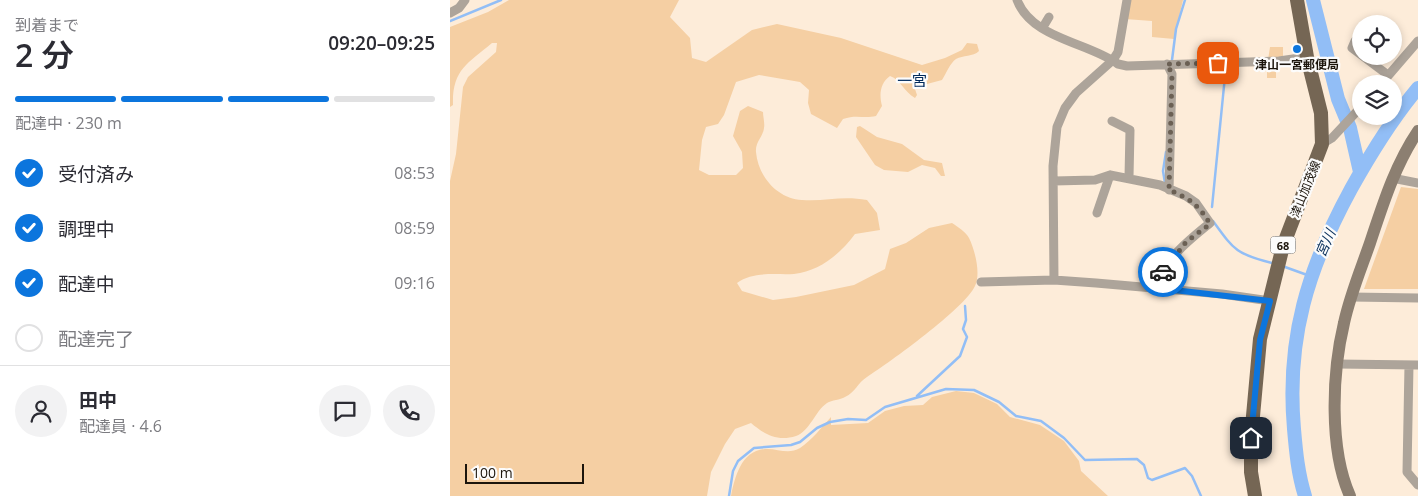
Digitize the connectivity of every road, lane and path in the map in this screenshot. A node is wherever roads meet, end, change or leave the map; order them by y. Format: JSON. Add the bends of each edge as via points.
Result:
{"nodes":[{"id":1,"x":465,"y":0,"type":"edge"},
{"id":2,"x":1018,"y":0,"type":"edge"},
{"id":3,"x":1127,"y":0,"type":"edge"},
{"id":4,"x":1297,"y":0,"type":"edge"},
{"id":5,"x":450,"y":13,"type":"edge"},
{"id":6,"x":1049,"y":17,"type":"dead end"},
{"id":7,"x":1043,"y":28,"type":"junction"},
{"id":8,"x":1417,"y":40,"type":"edge"},
{"id":9,"x":1307,"y":57,"type":"junction"},
{"id":10,"x":1111,"y":62,"type":"junction"},
{"id":11,"x":1167,"y":64,"type":"junction"},
{"id":12,"x":1373,"y":65,"type":"edge"},
{"id":13,"x":1388,"y":75,"type":"joint"},
{"id":14,"x":1352,"y":117,"type":"edge"},
{"id":15,"x":1112,"y":121,"type":"dead end"},
{"id":16,"x":1418,"y":131,"type":"edge"},
{"id":17,"x":1327,"y":141,"type":"junction"},
{"id":18,"x":1110,"y":175,"type":"junction"},
{"id":19,"x":1129,"y":177,"type":"junction"},
{"id":20,"x":1392,"y":178,"type":"junction"},
{"id":21,"x":1054,"y":181,"type":"junction"},
{"id":22,"x":1418,"y":183,"type":"edge"},
{"id":23,"x":1169,"y":187,"type":"junction"},
{"id":24,"x":1098,"y":213,"type":"dead end"},
{"id":25,"x":1054,"y":280,"type":"junction"},
{"id":26,"x":981,"y":282,"type":"dead end"},
{"id":27,"x":1156,"y":288,"type":"junction"},
{"id":28,"x":1351,"y":297,"type":"junction"},
{"id":29,"x":1418,"y":298,"type":"edge"},
{"id":30,"x":1270,"y":301,"type":"junction"},
{"id":31,"x":1337,"y":364,"type":"junction"},
{"id":32,"x":1414,"y":365,"type":"edge"},
{"id":33,"x":1418,"y":485,"type":"edge"},
{"id":34,"x":1254,"y":496,"type":"edge"},
{"id":35,"x":1350,"y":496,"type":"edge"}],
"edges":[{"from":1,"to":5,"type":"street"},
{"from":2,"to":7,"type":"street","via":[[1021,9]]},
{"from":3,"to":10,"type":"street","via":[[1120,42]]},
{"from":4,"to":9,"type":"main road","name":"津山加茂線","number":"68"},
{"from":6,"to":7,"type":"street"},
{"from":7,"to":10,"type":"street"},
{"from":8,"to":13,"type":"street"},
{"from":9,"to":11,"type":"street","via":[[1279,61]]},
{"from":9,"to":17,"type":"main road","name":"津山加茂線","number":"68"},
{"from":10,"to":11,"type":"street","via":[[1128,66]]},
{"from":10,"to":21,"type":"street","via":[[1076,93],[1060,117],[1054,151]]},
{"from":11,"to":23,"type":"street","via":[[1172,74]]},
{"from":12,"to":13,"type":"street"},
{"from":14,"to":17,"type":"street"},
{"from":15,"to":19,"type":"street","via":[[1130,130]]},
{"from":16,"to":20,"type":"street"},
{"from":17,"to":30,"type":"main road","name":"津山加茂線","number":"68","via":[[1283,246]]},
{"from":18,"to":19,"type":"street"},
{"from":18,"to":21,"type":"street","via":[[1095,180]]},
{"from":18,"to":24,"type":"street"},
{"from":19,"to":23,"type":"street"},
{"from":20,"to":22,"type":"street"},
{"from":20,"to":28,"type":"street"},
{"from":21,"to":25,"type":"street"},
{"from":23,"to":27,"type":"street","via":[[1196,203],[1210,224],[1186,242],[1172,258]]},
{"from":25,"to":26,"type":"street"},
{"from":25,"to":27,"type":"street"},
{"from":27,"to":30,"type":"street"},
{"from":28,"to":29,"type":"street"},
{"from":28,"to":31,"type":"street"},
{"from":30,"to":34,"type":"main road","name":"津山加茂線","number":"68","via":[[1260,340],[1251,425]]},
{"from":31,"to":32,"type":"street"},
{"from":31,"to":35,"type":"street","via":[[1335,421],[1340,460]]},
{"from":32,"to":33,"type":"street","via":[[1407,472]]}]}
